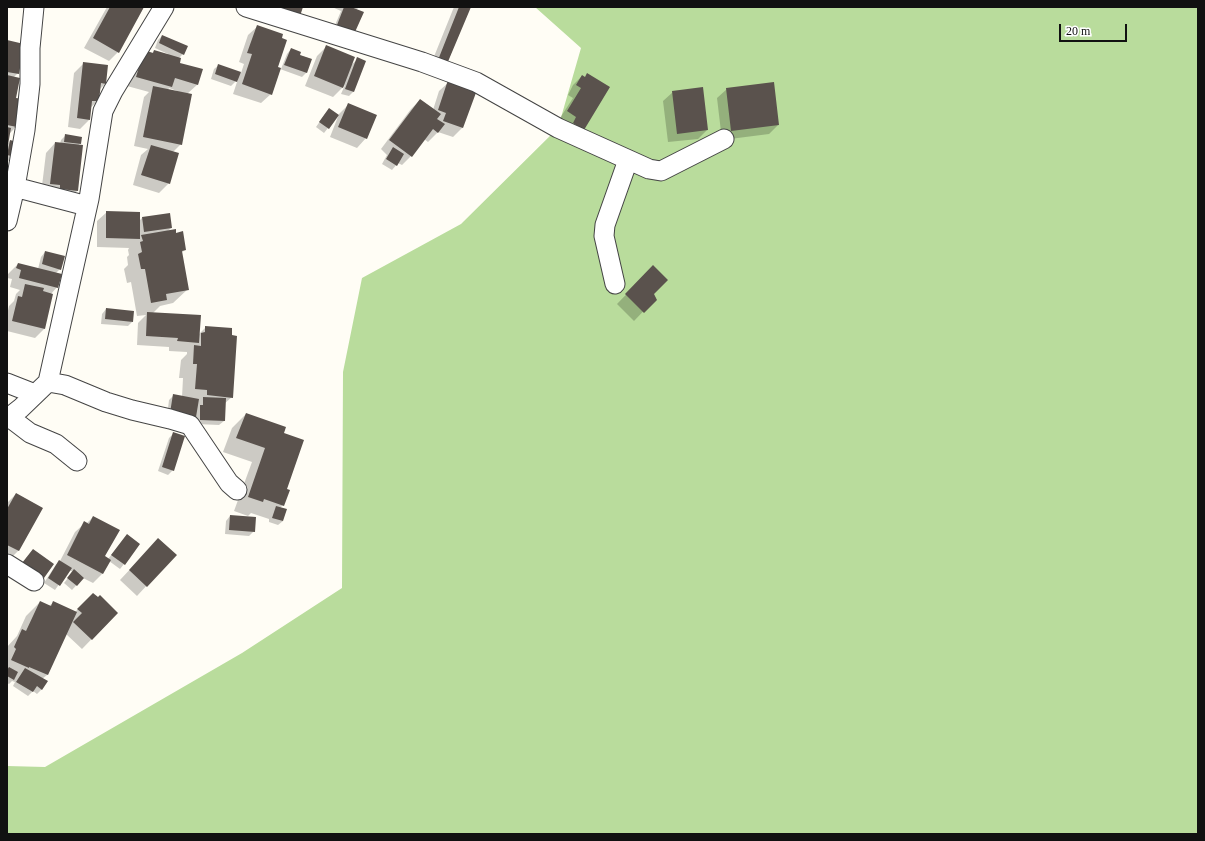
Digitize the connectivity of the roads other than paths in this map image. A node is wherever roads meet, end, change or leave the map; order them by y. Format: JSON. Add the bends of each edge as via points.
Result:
{"nodes":[{"id":1,"x":34,"y":7,"type":"edge"},
{"id":2,"x":164,"y":7,"type":"edge"},
{"id":3,"x":246,"y":7,"type":"edge"},
{"id":4,"x":724,"y":139,"type":"dead end"},
{"id":5,"x":628,"y":160,"type":"junction"},
{"id":6,"x":11,"y":186,"type":"edge"},
{"id":7,"x":87,"y":206,"type":"junction"},
{"id":8,"x":7,"y":221,"type":"edge"},
{"id":9,"x":615,"y":284,"type":"dead end"},
{"id":10,"x":7,"y":383,"type":"edge"},
{"id":11,"x":42,"y":388,"type":"junction"},
{"id":12,"x":8,"y":418,"type":"edge"},
{"id":13,"x":77,"y":461,"type":"dead end"},
{"id":14,"x":237,"y":490,"type":"dead end"},
{"id":15,"x":7,"y":564,"type":"edge"},
{"id":16,"x":34,"y":581,"type":"dead end"}],
"edges":[{"from":1,"to":6,"type":"street","via":[[25,130]]},
{"from":2,"to":7,"type":"street","via":[[112,91],[103,111]]},
{"from":3,"to":5,"type":"street","via":[[422,62],[476,82],[558,128]]},
{"from":4,"to":5,"type":"street","via":[[661,171]]},
{"from":5,"to":9,"type":"street","via":[[605,225],[604,236]]},
{"from":6,"to":7,"type":"street"},
{"from":6,"to":8,"type":"street"},
{"from":7,"to":11,"type":"street"},
{"from":10,"to":11,"type":"street"},
{"from":11,"to":12,"type":"street"},
{"from":11,"to":14,"type":"street","via":[[65,385],[100,400],[190,425],[229,483]]},
{"from":12,"to":13,"type":"street","via":[[30,433],[56,444]]},
{"from":15,"to":16,"type":"street"}]}
